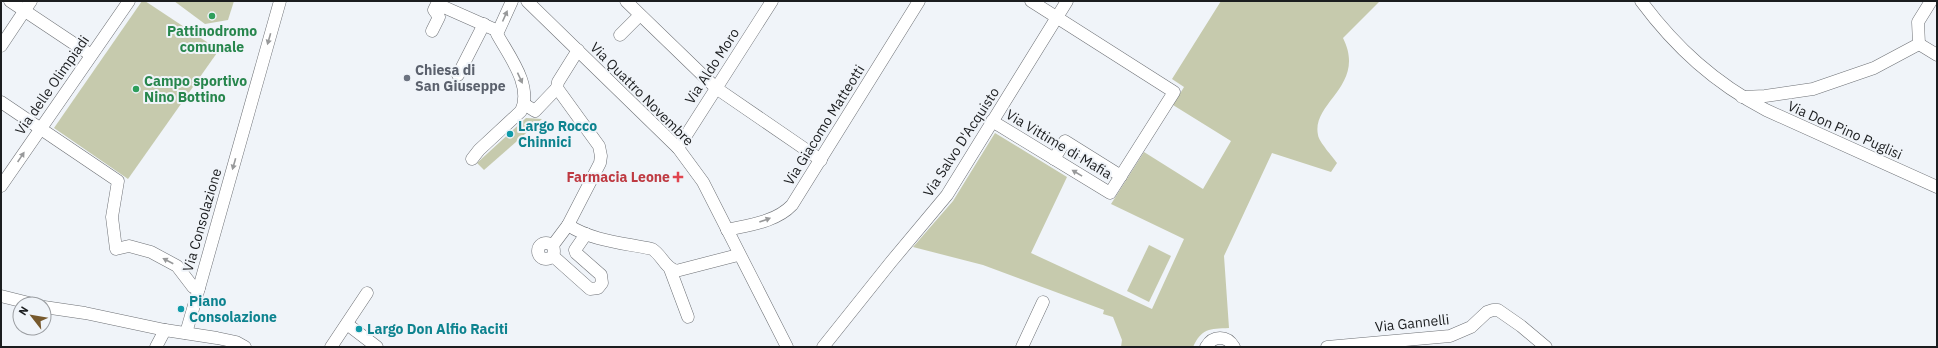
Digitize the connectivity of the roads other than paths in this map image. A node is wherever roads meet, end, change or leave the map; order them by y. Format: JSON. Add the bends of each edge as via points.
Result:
{"nodes":[{"id":1,"x":10,"y":1,"type":"edge"},
{"id":2,"x":129,"y":1,"type":"edge"},
{"id":3,"x":280,"y":1,"type":"edge"},
{"id":4,"x":512,"y":1,"type":"edge"},
{"id":5,"x":527,"y":1,"type":"edge"},
{"id":6,"x":626,"y":1,"type":"edge"},
{"id":7,"x":772,"y":1,"type":"edge"},
{"id":8,"x":919,"y":1,"type":"edge"},
{"id":9,"x":1031,"y":1,"type":"edge"},
{"id":10,"x":1067,"y":1,"type":"edge"},
{"id":11,"x":1641,"y":1,"type":"edge"},
{"id":12,"x":1931,"y":1,"type":"edge"},
{"id":13,"x":445,"y":4,"type":"edge"},
{"id":14,"x":28,"y":6,"type":"edge"},
{"id":15,"x":640,"y":15,"type":"junction"},
{"id":16,"x":1057,"y":17,"type":"junction"},
{"id":17,"x":484,"y":24,"type":"junction"},
{"id":18,"x":498,"y":31,"type":"junction"},
{"id":19,"x":432,"y":32,"type":"dead end"},
{"id":20,"x":620,"y":35,"type":"dead end"},
{"id":21,"x":1919,"y":44,"type":"junction"},
{"id":22,"x":1,"y":46,"type":"edge"},
{"id":23,"x":578,"y":50,"type":"junction"},
{"id":24,"x":91,"y":55,"type":"junction"},
{"id":25,"x":1937,"y":55,"type":"edge"},
{"id":26,"x":458,"y":75,"type":"dead end"},
{"id":27,"x":557,"y":88,"type":"junction"},
{"id":28,"x":716,"y":88,"type":"junction"},
{"id":29,"x":1742,"y":97,"type":"junction"},
{"id":30,"x":1,"y":102,"type":"edge"},
{"id":31,"x":524,"y":104,"type":"junction"},
{"id":32,"x":992,"y":121,"type":"junction"},
{"id":33,"x":40,"y":128,"type":"junction"},
{"id":34,"x":678,"y":148,"type":"junction"},
{"id":35,"x":1054,"y":159,"type":"junction"},
{"id":36,"x":472,"y":160,"type":"dead end"},
{"id":37,"x":821,"y":160,"type":"junction"},
{"id":38,"x":1121,"y":176,"type":"junction"},
{"id":39,"x":1,"y":186,"type":"edge"},
{"id":40,"x":1937,"y":187,"type":"edge"},
{"id":41,"x":568,"y":225,"type":"junction"},
{"id":42,"x":727,"y":230,"type":"junction"},
{"id":43,"x":586,"y":234,"type":"junction"},
{"id":44,"x":738,"y":254,"type":"junction"},
{"id":45,"x":670,"y":269,"type":"junction"},
{"id":46,"x":199,"y":288,"type":"junction"},
{"id":47,"x":367,"y":293,"type":"dead end"},
{"id":48,"x":1,"y":296,"type":"edge"},
{"id":49,"x":12,"y":299,"type":"edge"},
{"id":50,"x":1043,"y":302,"type":"dead end"},
{"id":51,"x":52,"y":307,"type":"edge"},
{"id":52,"x":688,"y":317,"type":"dead end"},
{"id":53,"x":347,"y":324,"type":"junction"},
{"id":54,"x":165,"y":330,"type":"junction"},
{"id":55,"x":186,"y":333,"type":"junction"},
{"id":56,"x":1234,"y":345,"type":"edge"},
{"id":57,"x":156,"y":347,"type":"edge"},
{"id":58,"x":245,"y":347,"type":"edge"},
{"id":59,"x":331,"y":347,"type":"edge"},
{"id":60,"x":377,"y":347,"type":"edge"},
{"id":61,"x":787,"y":347,"type":"edge"},
{"id":62,"x":823,"y":347,"type":"edge"},
{"id":63,"x":1022,"y":347,"type":"edge"},
{"id":64,"x":1206,"y":347,"type":"edge"},
{"id":65,"x":1327,"y":347,"type":"edge"},
{"id":66,"x":1546,"y":347,"type":"edge"}],
"edges":[{"from":1,"to":14,"type":"street"},
{"from":2,"to":24,"type":"street","name":"Via delle Olimpiadi"},
{"from":3,"to":46,"type":"street","name":"Via Consolazione","one_way":true},
{"from":18,"to":4,"type":"street","one_way":true},
{"from":5,"to":23,"type":"street","name":"Via Quattro Novembre"},
{"from":6,"to":15,"type":"street"},
{"from":7,"to":28,"type":"street","name":"Via Aldo Moro"},
{"from":8,"to":37,"type":"street","name":"Via Giacomo Matteotti"},
{"from":9,"to":16,"type":"street"},
{"from":10,"to":16,"type":"street","name":"Via Salvo D'Acquisto"},
{"from":11,"to":29,"type":"street","name":"Via Don Pino Puglisi","via":[[1680,48]]},
{"from":12,"to":21,"type":"street","via":[[1918,22]]},
{"from":13,"to":17,"type":"street"},
{"from":13,"to":19,"type":"street","via":[[437,4],[434,10],[439,17]]},
{"from":14,"to":22,"type":"street"},
{"from":14,"to":24,"type":"street"},
{"from":15,"to":20,"type":"street"},
{"from":15,"to":28,"type":"street"},
{"from":16,"to":32,"type":"street","name":"Via Salvo D'Acquisto"},
{"from":16,"to":38,"type":"street","via":[[1174,92]]},
{"from":17,"to":18,"type":"street"},
{"from":17,"to":26,"type":"street"},
{"from":18,"to":31,"type":"street","one_way":true,"via":[[497,34],[524,87]]},
{"from":21,"to":25,"type":"street"},
{"from":21,"to":29,"type":"street","via":[[1874,68],[1813,89]]},
{"from":23,"to":27,"type":"street","via":[[558,82]]},
{"from":23,"to":34,"type":"street","name":"Via Quattro Novembre"},
{"from":24,"to":33,"type":"street","name":"Via delle Olimpiadi"},
{"from":27,"to":31,"type":"street","via":[[535,111]]},
{"from":27,"to":41,"type":"street","via":[[599,146],[601,156],[600,163]]},
{"from":28,"to":34,"type":"street","name":"Via Aldo Moro"},
{"from":28,"to":37,"type":"street"},
{"from":29,"to":40,"type":"street","name":"Via Don Pino Puglisi"},
{"from":30,"to":33,"type":"street"},
{"from":31,"to":36,"type":"street","via":[[521,111],[479,150]]},
{"from":32,"to":35,"type":"street","name":"Via Vittime di Mafia"},
{"from":32,"to":62,"type":"street","name":"Via Salvo D'Acquisto","via":[[947,195]]},
{"from":39,"to":33,"type":"street","name":"Via delle Olimpiadi","one_way":true},
{"from":46,"to":33,"type":"street","name":"Via Consolazione","one_way":true,"via":[[193,287],[177,266],[151,252],[129,246],[116,249],[112,217],[118,181]]},
{"from":34,"to":42,"type":"street","name":"Via Quattro Novembre","via":[[702,182]]},
{"from":38,"to":35,"type":"street","name":"Via Vittime di Mafia","one_way":true,"via":[[1110,193]]},
{"from":35,"to":38,"type":"street","via":[[1065,141]]},
{"from":42,"to":37,"type":"street","name":"Via Giacomo Matteotti","one_way":true,"via":[[759,223],[787,210]]},
{"from":41,"to":43,"type":"street"},
{"from":41,"to":43,"type":"street","via":[[553,251],[590,289],[598,288],[602,283],[601,275],[575,250]]},
{"from":42,"to":44,"type":"street","name":"Via Quattro Novembre"},
{"from":43,"to":45,"type":"street","via":[[652,249]]},
{"from":44,"to":45,"type":"street","via":[[676,271]]},
{"from":44,"to":61,"type":"street","name":"Via Quattro Novembre"},
{"from":45,"to":52,"type":"street"},
{"from":46,"to":55,"type":"street"},
{"from":47,"to":53,"type":"street"},
{"from":48,"to":49,"type":"street"},
{"from":50,"to":63,"type":"street"},
{"from":51,"to":54,"type":"street"},
{"from":53,"to":59,"type":"street"},
{"from":53,"to":60,"type":"street"},
{"from":54,"to":55,"type":"street"},
{"from":54,"to":57,"type":"street"},
{"from":55,"to":58,"type":"street","via":[[236,342]]},
{"from":56,"to":64,"type":"street","via":[[1219,338],[1213,339]]},
{"from":65,"to":66,"type":"street","name":"Via Gannelli","via":[[1450,336],[1471,328],[1487,312],[1493,310],[1498,310],[1521,326]]}]}
